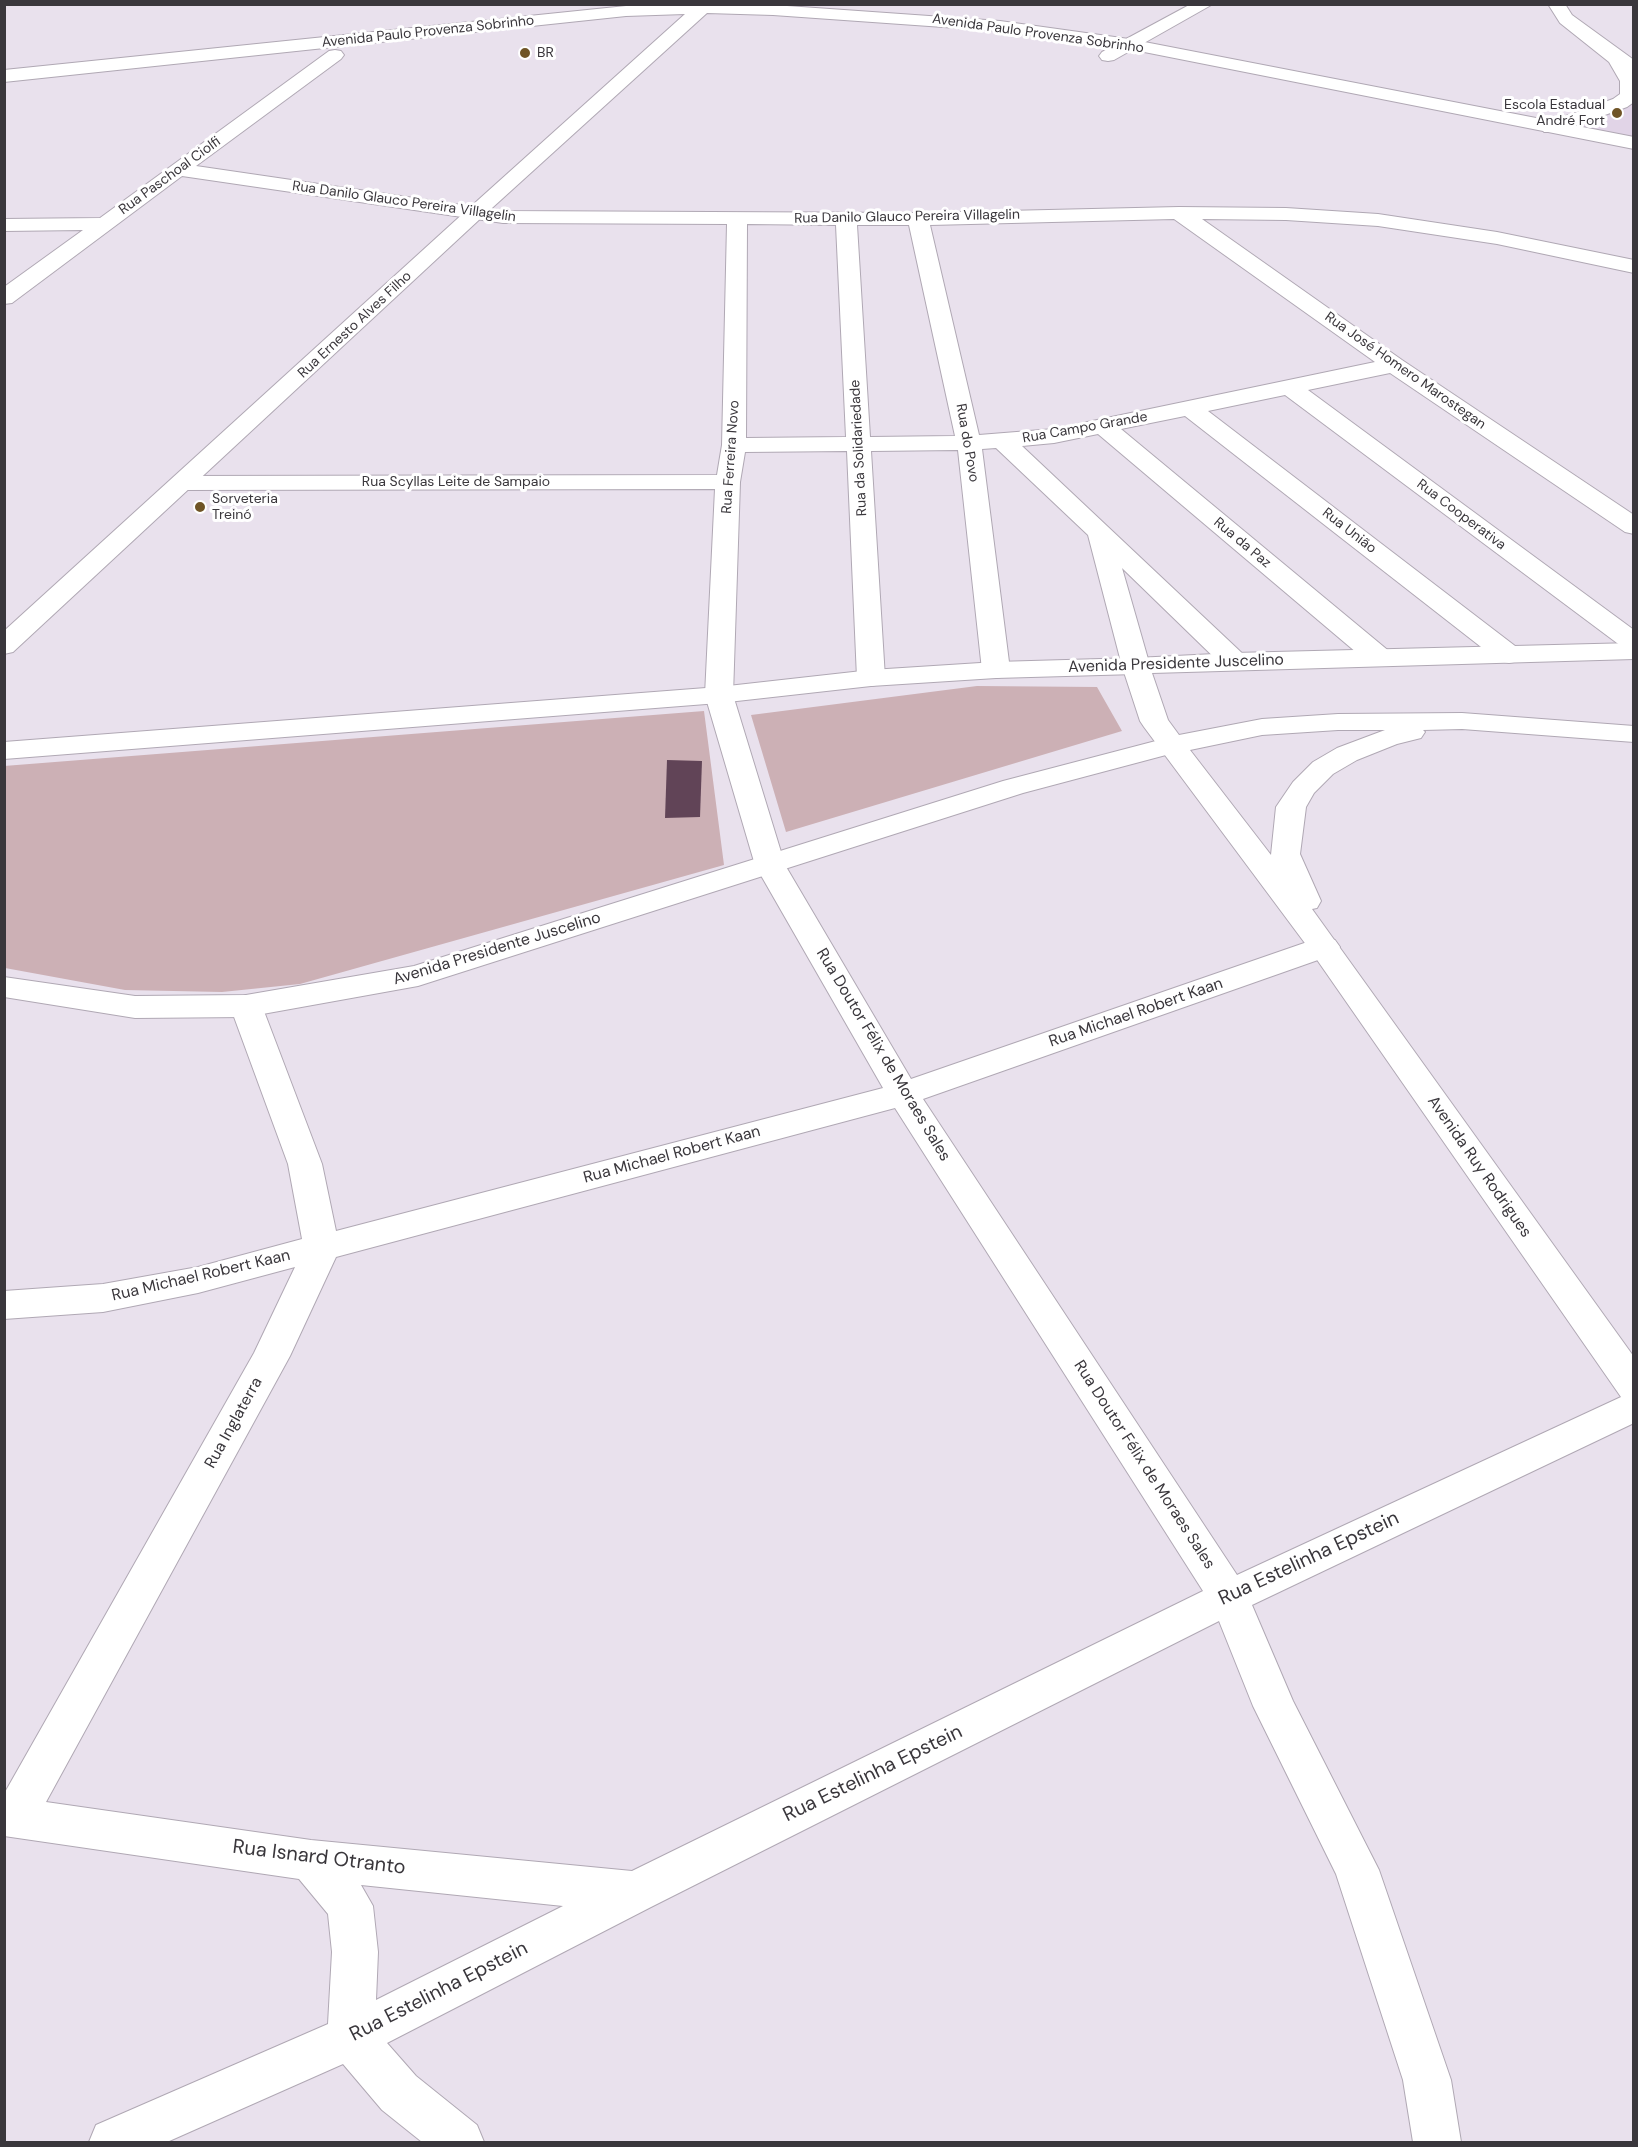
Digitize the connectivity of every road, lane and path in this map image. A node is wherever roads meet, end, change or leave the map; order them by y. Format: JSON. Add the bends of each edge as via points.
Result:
{"nodes":[{"id":1,"x":1205,"y":4,"type":"edge"},
{"id":2,"x":1556,"y":4,"type":"edge"},
{"id":3,"x":699,"y":12,"type":"edge"},
{"id":4,"x":1129,"y":44,"type":"junction"},
{"id":5,"x":335,"y":56,"type":"junction"},
{"id":6,"x":1108,"y":56,"type":"junction"},
{"id":7,"x":1625,"y":63,"type":"edge"},
{"id":8,"x":4,"y":76,"type":"edge"},
{"id":9,"x":4,"y":90,"type":"edge"},
{"id":10,"x":1551,"y":128,"type":"junction"},
{"id":11,"x":1634,"y":143,"type":"edge"},
{"id":12,"x":1634,"y":158,"type":"edge"},
{"id":13,"x":179,"y":170,"type":"junction"},
{"id":14,"x":1179,"y":213,"type":"junction"},
{"id":15,"x":474,"y":214,"type":"junction"},
{"id":16,"x":846,"y":218,"type":"junction"},
{"id":17,"x":737,"y":219,"type":"junction"},
{"id":18,"x":918,"y":219,"type":"junction"},
{"id":19,"x":105,"y":224,"type":"junction"},
{"id":20,"x":4,"y":225,"type":"edge"},
{"id":21,"x":1634,"y":267,"type":"edge"},
{"id":22,"x":4,"y":298,"type":"edge"},
{"id":23,"x":1394,"y":364,"type":"junction"},
{"id":24,"x":1289,"y":387,"type":"junction"},
{"id":25,"x":1190,"y":408,"type":"junction"},
{"id":26,"x":1104,"y":427,"type":"junction"},
{"id":27,"x":1003,"y":441,"type":"junction"},
{"id":28,"x":969,"y":443,"type":"junction"},
{"id":29,"x":860,"y":444,"type":"junction"},
{"id":30,"x":734,"y":445,"type":"junction"},
{"id":31,"x":728,"y":482,"type":"junction"},
{"id":32,"x":184,"y":483,"type":"junction"},
{"id":33,"x":1634,"y":527,"type":"edge"},
{"id":34,"x":1100,"y":536,"type":"junction"},
{"id":35,"x":1634,"y":643,"type":"edge"},
{"id":36,"x":4,"y":646,"type":"edge"},
{"id":37,"x":1634,"y":651,"type":"edge"},
{"id":38,"x":1509,"y":655,"type":"junction"},
{"id":39,"x":1380,"y":658,"type":"junction"},
{"id":40,"x":1234,"y":661,"type":"junction"},
{"id":41,"x":1136,"y":666,"type":"junction"},
{"id":42,"x":996,"y":670,"type":"junction"},
{"id":43,"x":872,"y":678,"type":"junction"},
{"id":44,"x":719,"y":695,"type":"junction"},
{"id":45,"x":1462,"y":721,"type":"junction"},
{"id":46,"x":1634,"y":734,"type":"edge"},
{"id":47,"x":1171,"y":745,"type":"junction"},
{"id":48,"x":4,"y":751,"type":"edge"},
{"id":49,"x":770,"y":865,"type":"junction"},
{"id":50,"x":1324,"y":947,"type":"junction"},
{"id":51,"x":4,"y":987,"type":"edge"},
{"id":52,"x":246,"y":1006,"type":"junction"},
{"id":53,"x":903,"y":1094,"type":"junction"},
{"id":54,"x":322,"y":1249,"type":"junction"},
{"id":55,"x":4,"y":1305,"type":"edge"},
{"id":56,"x":1634,"y":1387,"type":"edge"},
{"id":57,"x":1634,"y":1406,"type":"edge"},
{"id":58,"x":1229,"y":1597,"type":"junction"},
{"id":59,"x":10,"y":1816,"type":"edge"},
{"id":60,"x":311,"y":1860,"type":"junction"},
{"id":61,"x":635,"y":1892,"type":"junction"},
{"id":62,"x":351,"y":2037,"type":"junction"},
{"id":63,"x":113,"y":2142,"type":"edge"},
{"id":64,"x":460,"y":2142,"type":"edge"},
{"id":65,"x":1437,"y":2142,"type":"edge"}],
"edges":[{"from":1,"to":4,"type":"street"},
{"from":2,"to":7,"type":"street","via":[[1566,19]]},
{"from":3,"to":4,"type":"street","name":"Avenida Paulo Provenza Sobrinho","via":[[928,19]]},
{"from":3,"to":5,"type":"street","name":"Avenida Paulo Provenza Sobrinho"},
{"from":3,"to":6,"type":"street","name":"Avenida Paulo Provenza Sobrinho","via":[[777,24],[924,33]]},
{"from":3,"to":8,"type":"street","name":"Avenida Paulo Provenza Sobrinho","via":[[560,17]]},
{"from":3,"to":15,"type":"street","name":"Rua Ernesto Alves Filho"},
{"from":4,"to":6,"type":"street"},
{"from":4,"to":10,"type":"street","name":"Avenida Paulo Provenza Sobrinho"},
{"from":5,"to":9,"type":"street","name":"Avenida Paulo Provenza Sobrinho"},
{"from":5,"to":13,"type":"street","name":"Rua Paschoal Ciolfi"},
{"from":6,"to":12,"type":"street","name":"Avenida Paulo Provenza Sobrinho"},
{"from":7,"to":10,"type":"street","via":[[1629,96],[1620,103]]},
{"from":10,"to":11,"type":"street","name":"Avenida Paulo Provenza Sobrinho"},
{"from":13,"to":15,"type":"street","name":"Rua Danilo Glauco Pereira Villagelin"},
{"from":13,"to":19,"type":"street","name":"Rua Paschoal Ciolfi"},
{"from":14,"to":18,"type":"street","name":"Rua Danilo Glauco Pereira Villagelin"},
{"from":14,"to":21,"type":"street","name":"Rua Danilo Glauco Pereira Villagelin","via":[[1378,220],[1486,236]]},
{"from":14,"to":23,"type":"street","name":"Rua José Homero Marostegan"},
{"from":15,"to":17,"type":"street","name":"Rua Danilo Glauco Pereira Villagelin","via":[[572,219]]},
{"from":15,"to":32,"type":"street","name":"Rua Ernesto Alves Filho"},
{"from":16,"to":17,"type":"street","name":"Rua Danilo Glauco Pereira Villagelin"},
{"from":16,"to":18,"type":"street","name":"Rua Danilo Glauco Pereira Villagelin"},
{"from":16,"to":29,"type":"street","name":"Rua da Solidariedade"},
{"from":17,"to":30,"type":"street","name":"Rua Ferreira Novo"},
{"from":18,"to":28,"type":"street","name":"Rua do Povo"},
{"from":19,"to":20,"type":"street"},
{"from":19,"to":22,"type":"street","name":"Rua Paschoal Ciolfi"},
{"from":23,"to":24,"type":"street","name":"Rua Campo Grande"},
{"from":23,"to":33,"type":"street","name":"Rua José Homero Marostegan"},
{"from":24,"to":25,"type":"street","name":"Rua Campo Grande"},
{"from":24,"to":35,"type":"street","name":"Rua Cooperativa"},
{"from":25,"to":26,"type":"street","name":"Rua Campo Grande"},
{"from":25,"to":38,"type":"street","name":"Rua União"},
{"from":26,"to":27,"type":"street","name":"Rua Campo Grande"},
{"from":26,"to":39,"type":"street","name":"Rua da Paz"},
{"from":27,"to":28,"type":"street","name":"Rua Campo Grande"},
{"from":27,"to":34,"type":"street"},
{"from":28,"to":29,"type":"street","name":"Rua Campo Grande"},
{"from":28,"to":42,"type":"street","name":"Rua do Povo"},
{"from":29,"to":30,"type":"street","name":"Rua Campo Grande"},
{"from":29,"to":43,"type":"street","name":"Rua da Solidariedade"},
{"from":30,"to":31,"type":"street","name":"Rua Ferreira Novo"},
{"from":31,"to":32,"type":"street","name":"Rua Scyllas Leite de Sampaio"},
{"from":31,"to":44,"type":"street","name":"Rua Ferreira Novo"},
{"from":32,"to":36,"type":"street","name":"Rua Ernesto Alves Filho"},
{"from":34,"to":40,"type":"street"},
{"from":34,"to":41,"type":"street","name":"Avenida Ruy Rodrigues"},
{"from":37,"to":38,"type":"street","name":"Avenida Presidente Juscelino"},
{"from":38,"to":39,"type":"street","name":"Avenida Presidente Juscelino"},
{"from":39,"to":40,"type":"street","name":"Avenida Presidente Juscelino"},
{"from":40,"to":41,"type":"street","name":"Avenida Presidente Juscelino"},
{"from":41,"to":42,"type":"street","name":"Avenida Presidente Juscelino"},
{"from":41,"to":47,"type":"street","name":"Avenida Ruy Rodrigues","via":[[1154,722]]},
{"from":42,"to":43,"type":"street","name":"Avenida Presidente Juscelino"},
{"from":43,"to":44,"type":"street","name":"Avenida Presidente Juscelino"},
{"from":44,"to":48,"type":"street","name":"Avenida Presidente Juscelino"},
{"from":44,"to":49,"type":"street"},
{"from":45,"to":46,"type":"street","name":"Avenida Presidente Juscelino"},
{"from":45,"to":47,"type":"street","name":"Avenida Presidente Juscelino","via":[[1262,727]]},
{"from":45,"to":50,"type":"street","name":"Avenida Ruy Rodrigues","via":[[1387,738],[1347,754],[1323,768],[1291,807],[1285,854]]},
{"from":47,"to":49,"type":"street","name":"Avenida Presidente Juscelino","via":[[1012,787]]},
{"from":47,"to":50,"type":"street","name":"Avenida Ruy Rodrigues"},
{"from":49,"to":52,"type":"street","name":"Avenida Presidente Juscelino","via":[[418,976]]},
{"from":49,"to":53,"type":"street","name":"Rua Doutor Félix de Moraes Sales"},
{"from":50,"to":53,"type":"street","name":"Rua Michael Robert Kaan"},
{"from":50,"to":56,"type":"street","name":"Avenida Ruy Rodrigues"},
{"from":51,"to":52,"type":"street","name":"Avenida Presidente Juscelino","via":[[135,1007]]},
{"from":52,"to":54,"type":"street","via":[[305,1164]]},
{"from":53,"to":54,"type":"street","name":"Rua Michael Robert Kaan"},
{"from":53,"to":58,"type":"street","name":"Rua Doutor Félix de Moraes Sales"},
{"from":54,"to":55,"type":"street","name":"Rua Michael Robert Kaan","via":[[198,1280],[103,1298]]},
{"from":54,"to":59,"type":"street","name":"Rua Inglaterra","via":[[271,1356]]},
{"from":57,"to":58,"type":"street","name":"Rua Estelinha Epstein"},
{"from":58,"to":61,"type":"street","name":"Rua Estelinha Epstein"},
{"from":58,"to":65,"type":"street","name":"Rua Doutor Félix de Moraes Sales","via":[[1274,1706],[1357,1870],[1427,2080]]},
{"from":59,"to":60,"type":"street","name":"Rua Isnard Otranto"},
{"from":60,"to":61,"type":"street","name":"Rua Isnard Otranto"},
{"from":60,"to":62,"type":"street","via":[[350,1906],[355,1952]]},
{"from":61,"to":62,"type":"street","name":"Rua Estelinha Epstein"},
{"from":62,"to":63,"type":"street","name":"Rua Estelinha Epstein"},
{"from":62,"to":64,"type":"street","via":[[399,2093]]}]}
